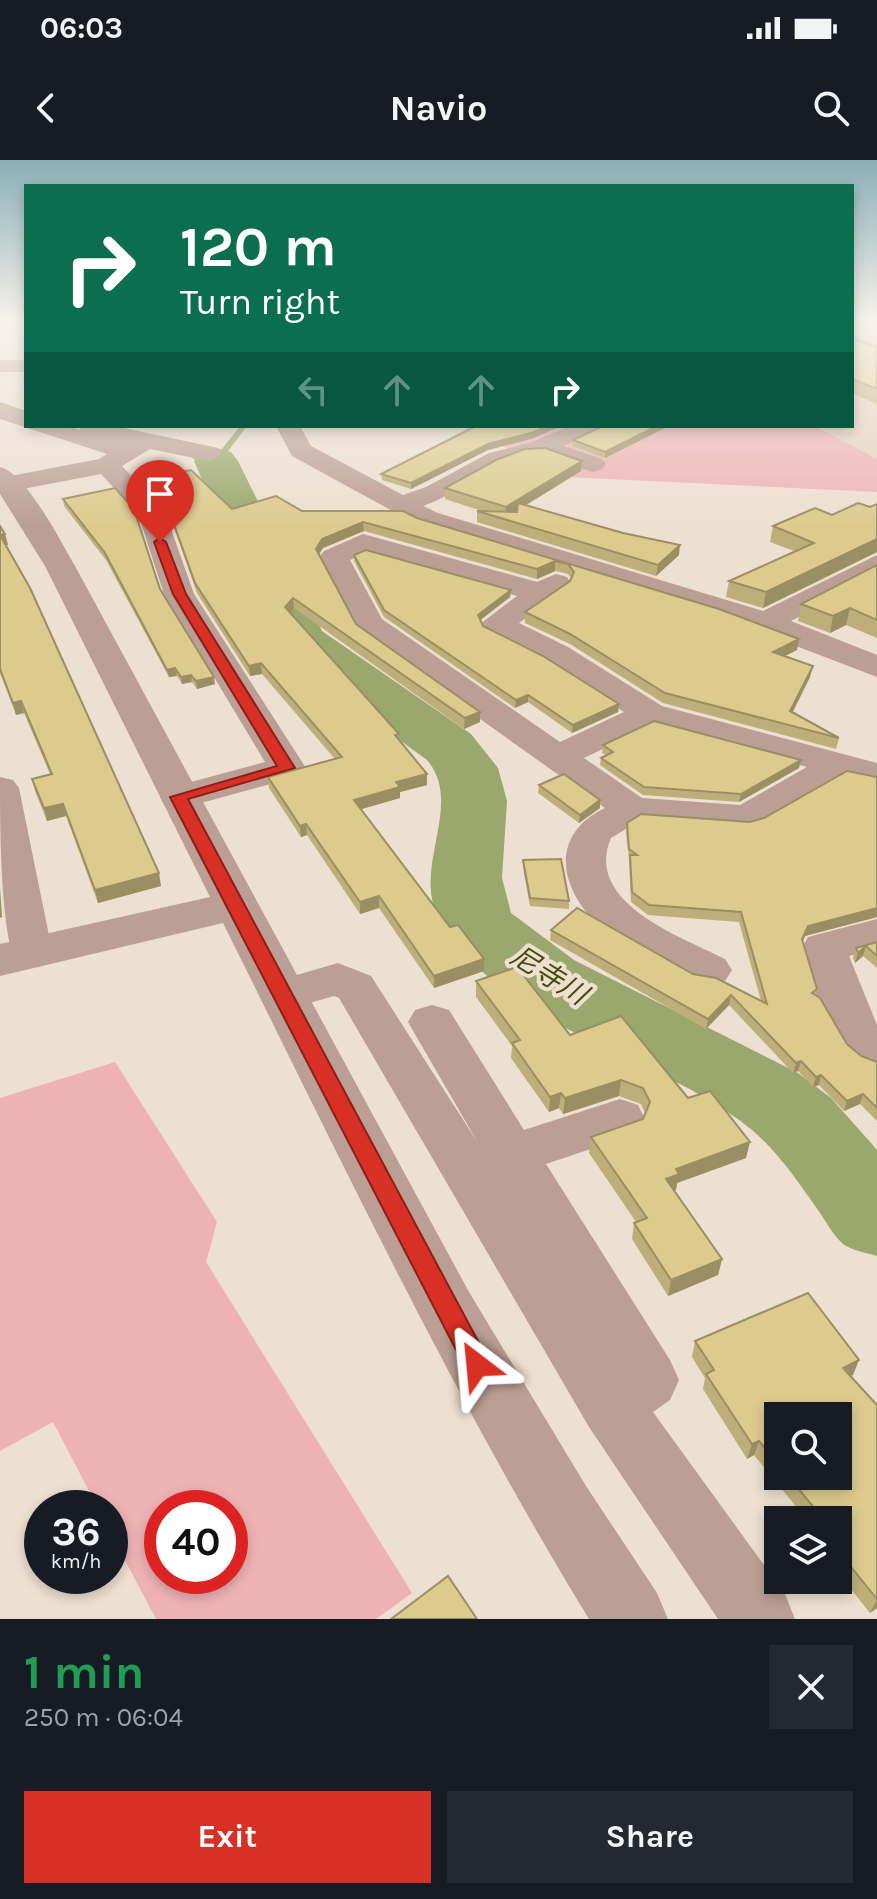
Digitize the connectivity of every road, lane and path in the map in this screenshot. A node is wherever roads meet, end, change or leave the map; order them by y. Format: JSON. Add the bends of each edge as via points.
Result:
{"nodes":[{"id":1,"x":0,"y":396,"type":"edge"},
{"id":2,"x":24,"y":402,"type":"edge"},
{"id":3,"x":0,"y":411,"type":"edge"},
{"id":4,"x":24,"y":420,"type":"edge"},
{"id":5,"x":47,"y":428,"type":"edge"},
{"id":6,"x":93,"y":428,"type":"edge"},
{"id":7,"x":289,"y":428,"type":"edge"},
{"id":8,"x":584,"y":428,"type":"edge"},
{"id":9,"x":541,"y":447,"type":"junction"},
{"id":10,"x":127,"y":452,"type":"junction"},
{"id":11,"x":209,"y":453,"type":"dead end"},
{"id":12,"x":593,"y":464,"type":"dead end"},
{"id":13,"x":4,"y":480,"type":"edge"},
{"id":14,"x":401,"y":504,"type":"junction"},
{"id":15,"x":877,"y":564,"type":"edge"},
{"id":16,"x":583,"y":565,"type":"junction"},
{"id":17,"x":541,"y":593,"type":"junction"},
{"id":18,"x":765,"y":622,"type":"junction"},
{"id":19,"x":877,"y":667,"type":"edge"},
{"id":20,"x":650,"y":713,"type":"junction"},
{"id":21,"x":557,"y":757,"type":"junction"},
{"id":22,"x":839,"y":764,"type":"junction"},
{"id":23,"x":877,"y":774,"type":"edge"},
{"id":24,"x":0,"y":788,"type":"edge"},
{"id":25,"x":179,"y":797,"type":"junction"},
{"id":26,"x":632,"y":809,"type":"junction"},
{"id":27,"x":235,"y":906,"type":"junction"},
{"id":28,"x":877,"y":934,"type":"edge"},
{"id":29,"x":15,"y":955,"type":"edge"},
{"id":30,"x":709,"y":970,"type":"dead end"},
{"id":31,"x":282,"y":995,"type":"junction"},
{"id":32,"x":432,"y":1022,"type":"dead end"},
{"id":33,"x":877,"y":1053,"type":"edge"},
{"id":34,"x":620,"y":1119,"type":"dead end"},
{"id":35,"x":512,"y":1155,"type":"junction"},
{"id":36,"x":611,"y":1406,"type":"junction"},
{"id":37,"x":631,"y":1619,"type":"edge"},
{"id":38,"x":760,"y":1619,"type":"edge"}],
"edges":[{"from":1,"to":2,"type":"street"},
{"from":3,"to":4,"type":"street"},
{"from":5,"to":10,"type":"street"},
{"from":6,"to":10,"type":"street"},
{"from":7,"to":14,"type":"street","via":[[301,451]]},
{"from":8,"to":9,"type":"street"},
{"from":9,"to":12,"type":"street"},
{"from":9,"to":14,"type":"street","via":[[498,458],[435,493]]},
{"from":10,"to":11,"type":"street"},
{"from":10,"to":13,"type":"street"},
{"from":10,"to":25,"type":"street","via":[[179,594],[287,768]]},
{"from":13,"to":25,"type":"street","via":[[60,566]]},
{"from":14,"to":16,"type":"street","via":[[446,526]]},
{"from":15,"to":18,"type":"street"},
{"from":16,"to":17,"type":"street"},
{"from":16,"to":18,"type":"street"},
{"from":17,"to":20,"type":"street","via":[[496,624],[556,654]]},
{"from":17,"to":21,"type":"street","via":[[363,543],[334,557],[369,625]]},
{"from":18,"to":19,"type":"street"},
{"from":20,"to":21,"type":"street"},
{"from":20,"to":22,"type":"street"},
{"from":21,"to":26,"type":"street"},
{"from":22,"to":23,"type":"street"},
{"from":22,"to":26,"type":"street","via":[[747,817]]},
{"from":24,"to":29,"type":"street"},
{"from":25,"to":27,"type":"street"},
{"from":26,"to":30,"type":"street","via":[[596,830],[584,855],[590,885],[600,904],[623,922]]},
{"from":27,"to":29,"type":"street"},
{"from":27,"to":31,"type":"street"},
{"from":28,"to":33,"type":"street","via":[[824,948],[853,1031]]},
{"from":31,"to":36,"type":"street","via":[[338,979],[355,987]]},
{"from":31,"to":37,"type":"street","via":[[491,1391]]},
{"from":32,"to":35,"type":"street"},
{"from":34,"to":35,"type":"street"},
{"from":35,"to":36,"type":"street","via":[[648,1380]]},
{"from":36,"to":38,"type":"street"}]}
